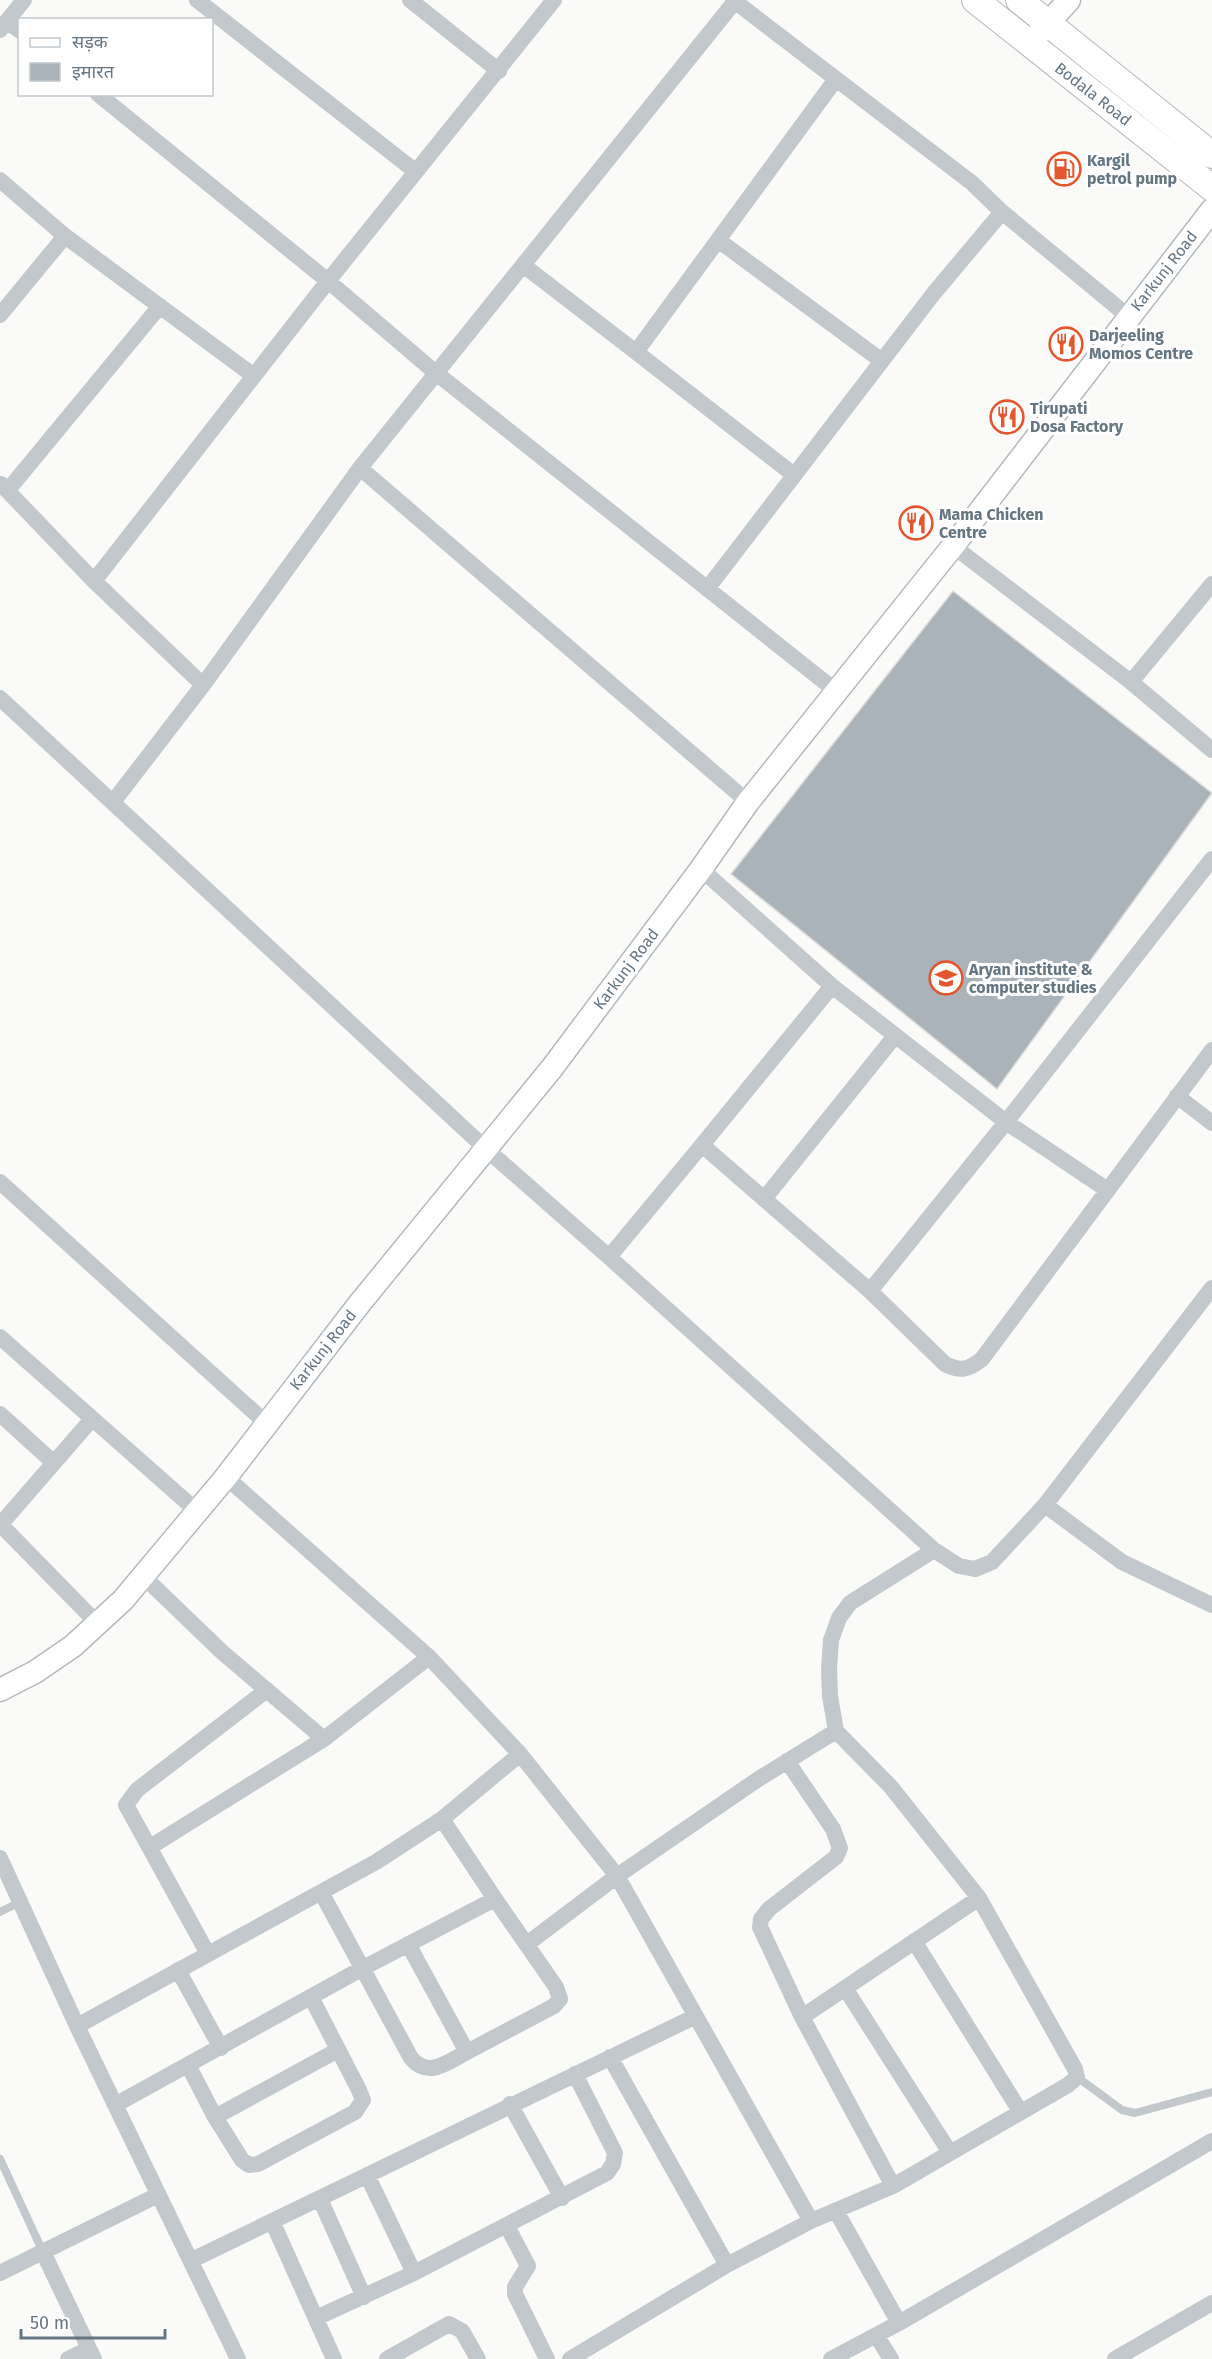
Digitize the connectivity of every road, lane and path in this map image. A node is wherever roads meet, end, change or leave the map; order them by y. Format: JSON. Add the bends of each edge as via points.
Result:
{"nodes":[{"id":1,"x":24,"y":0,"type":"edge"},
{"id":2,"x":197,"y":0,"type":"edge"},
{"id":3,"x":410,"y":0,"type":"edge"},
{"id":4,"x":554,"y":0,"type":"edge"},
{"id":5,"x":734,"y":0,"type":"edge"},
{"id":6,"x":1019,"y":0,"type":"edge"},
{"id":7,"x":1069,"y":0,"type":"edge"},
{"id":8,"x":990,"y":4,"type":"edge"},
{"id":9,"x":1047,"y":23,"type":"junction"},
{"id":10,"x":9,"y":27,"type":"edge"},
{"id":11,"x":1029,"y":44,"type":"junction"},
{"id":12,"x":500,"y":71,"type":"junction"},
{"id":13,"x":836,"y":79,"type":"junction"},
{"id":14,"x":100,"y":96,"type":"edge"},
{"id":15,"x":1212,"y":155,"type":"edge"},
{"id":16,"x":415,"y":171,"type":"junction"},
{"id":17,"x":0,"y":180,"type":"edge"},
{"id":18,"x":1212,"y":188,"type":"edge"},
{"id":19,"x":1212,"y":210,"type":"edge"},
{"id":20,"x":1002,"y":212,"type":"junction"},
{"id":21,"x":65,"y":236,"type":"junction"},
{"id":22,"x":718,"y":240,"type":"junction"},
{"id":23,"x":523,"y":265,"type":"junction"},
{"id":24,"x":328,"y":281,"type":"junction"},
{"id":25,"x":160,"y":306,"type":"junction"},
{"id":26,"x":0,"y":315,"type":"edge"},
{"id":27,"x":1129,"y":317,"type":"junction"},
{"id":28,"x":636,"y":352,"type":"junction"},
{"id":29,"x":882,"y":361,"type":"junction"},
{"id":30,"x":436,"y":373,"type":"junction"},
{"id":31,"x":254,"y":376,"type":"junction"},
{"id":32,"x":360,"y":468,"type":"junction"},
{"id":33,"x":794,"y":475,"type":"junction"},
{"id":34,"x":4,"y":486,"type":"edge"},
{"id":35,"x":953,"y":546,"type":"junction"},
{"id":36,"x":94,"y":581,"type":"junction"},
{"id":37,"x":1212,"y":584,"type":"edge"},
{"id":38,"x":707,"y":589,"type":"junction"},
{"id":39,"x":1131,"y":682,"type":"junction"},
{"id":40,"x":203,"y":685,"type":"junction"},
{"id":41,"x":836,"y":691,"type":"junction"},
{"id":42,"x":0,"y":698,"type":"edge"},
{"id":43,"x":1212,"y":750,"type":"edge"},
{"id":44,"x":113,"y":802,"type":"junction"},
{"id":45,"x":748,"y":802,"type":"junction"},
{"id":46,"x":1212,"y":859,"type":"edge"},
{"id":47,"x":701,"y":869,"type":"junction"},
{"id":48,"x":832,"y":986,"type":"junction"},
{"id":49,"x":895,"y":1036,"type":"junction"},
{"id":50,"x":1212,"y":1050,"type":"edge"},
{"id":51,"x":1177,"y":1096,"type":"junction"},
{"id":52,"x":1006,"y":1122,"type":"junction"},
{"id":53,"x":1212,"y":1123,"type":"edge"},
{"id":54,"x":702,"y":1145,"type":"junction"},
{"id":55,"x":485,"y":1148,"type":"junction"},
{"id":56,"x":0,"y":1182,"type":"edge"},
{"id":57,"x":1106,"y":1189,"type":"junction"},
{"id":58,"x":764,"y":1199,"type":"junction"},
{"id":59,"x":609,"y":1257,"type":"junction"},
{"id":60,"x":1212,"y":1288,"type":"edge"},
{"id":61,"x":870,"y":1291,"type":"junction"},
{"id":62,"x":0,"y":1337,"type":"edge"},
{"id":63,"x":0,"y":1414,"type":"edge"},
{"id":64,"x":92,"y":1419,"type":"junction"},
{"id":65,"x":266,"y":1423,"type":"junction"},
{"id":66,"x":54,"y":1463,"type":"junction"},
{"id":67,"x":226,"y":1478,"type":"junction"},
{"id":68,"x":1045,"y":1505,"type":"junction"},
{"id":69,"x":198,"y":1512,"type":"junction"},
{"id":70,"x":1,"y":1525,"type":"edge"},
{"id":71,"x":934,"y":1550,"type":"junction"},
{"id":72,"x":143,"y":1576,"type":"junction"},
{"id":73,"x":1212,"y":1605,"type":"edge"},
{"id":74,"x":97,"y":1623,"type":"junction"},
{"id":75,"x":429,"y":1657,"type":"junction"},
{"id":76,"x":0,"y":1690,"type":"edge"},
{"id":77,"x":267,"y":1690,"type":"junction"},
{"id":78,"x":836,"y":1731,"type":"junction"},
{"id":79,"x":324,"y":1739,"type":"junction"},
{"id":80,"x":520,"y":1754,"type":"junction"},
{"id":81,"x":787,"y":1761,"type":"junction"},
{"id":82,"x":442,"y":1819,"type":"junction"},
{"id":83,"x":150,"y":1848,"type":"junction"},
{"id":84,"x":0,"y":1858,"type":"edge"},
{"id":85,"x":617,"y":1876,"type":"junction"},
{"id":86,"x":321,"y":1892,"type":"junction"},
{"id":87,"x":979,"y":1898,"type":"junction"},
{"id":88,"x":495,"y":1899,"type":"junction"},
{"id":89,"x":20,"y":1902,"type":"junction"},
{"id":90,"x":0,"y":1912,"type":"edge"},
{"id":91,"x":914,"y":1941,"type":"junction"},
{"id":92,"x":408,"y":1944,"type":"junction"},
{"id":93,"x":527,"y":1944,"type":"junction"},
{"id":94,"x":208,"y":1954,"type":"junction"},
{"id":95,"x":363,"y":1968,"type":"junction"},
{"id":96,"x":178,"y":1970,"type":"junction"},
{"id":97,"x":845,"y":1988,"type":"junction"},
{"id":98,"x":311,"y":1997,"type":"junction"},
{"id":99,"x":802,"y":2016,"type":"junction"},
{"id":100,"x":694,"y":2017,"type":"junction"},
{"id":101,"x":77,"y":2026,"type":"junction"},
{"id":102,"x":221,"y":2048,"type":"junction"},
{"id":103,"x":338,"y":2050,"type":"junction"},
{"id":104,"x":467,"y":2052,"type":"junction"},
{"id":105,"x":610,"y":2057,"type":"junction"},
{"id":106,"x":188,"y":2065,"type":"junction"},
{"id":107,"x":575,"y":2074,"type":"junction"},
{"id":108,"x":1077,"y":2077,"type":"junction"},
{"id":109,"x":1212,"y":2092,"type":"edge"},
{"id":110,"x":510,"y":2104,"type":"junction"},
{"id":111,"x":115,"y":2105,"type":"junction"},
{"id":112,"x":1020,"y":2111,"type":"junction"},
{"id":113,"x":214,"y":2117,"type":"junction"},
{"id":114,"x":1212,"y":2141,"type":"edge"},
{"id":115,"x":949,"y":2151,"type":"junction"},
{"id":116,"x":0,"y":2159,"type":"edge"},
{"id":117,"x":368,"y":2175,"type":"junction"},
{"id":118,"x":893,"y":2186,"type":"junction"},
{"id":119,"x":158,"y":2195,"type":"junction"},
{"id":120,"x":562,"y":2198,"type":"junction"},
{"id":121,"x":320,"y":2199,"type":"junction"},
{"id":122,"x":836,"y":2211,"type":"junction"},
{"id":123,"x":272,"y":2221,"type":"junction"},
{"id":124,"x":811,"y":2221,"type":"junction"},
{"id":125,"x":507,"y":2226,"type":"junction"},
{"id":126,"x":43,"y":2253,"type":"junction"},
{"id":127,"x":192,"y":2260,"type":"junction"},
{"id":128,"x":727,"y":2265,"type":"junction"},
{"id":129,"x":0,"y":2272,"type":"edge"},
{"id":130,"x":414,"y":2273,"type":"junction"},
{"id":131,"x":364,"y":2297,"type":"junction"},
{"id":132,"x":1212,"y":2303,"type":"edge"},
{"id":133,"x":316,"y":2318,"type":"junction"},
{"id":134,"x":898,"y":2323,"type":"junction"},
{"id":135,"x":876,"y":2335,"type":"junction"},
{"id":136,"x":92,"y":2354,"type":"edge"},
{"id":137,"x":68,"y":2359,"type":"edge"},
{"id":138,"x":238,"y":2359,"type":"edge"},
{"id":139,"x":334,"y":2359,"type":"edge"},
{"id":140,"x":387,"y":2359,"type":"edge"},
{"id":141,"x":478,"y":2359,"type":"edge"},
{"id":142,"x":547,"y":2359,"type":"edge"},
{"id":143,"x":570,"y":2359,"type":"edge"},
{"id":144,"x":831,"y":2359,"type":"edge"},
{"id":145,"x":891,"y":2359,"type":"edge"},
{"id":146,"x":1115,"y":2359,"type":"edge"}],
"edges":[{"from":1,"to":10,"type":"street"},
{"from":2,"to":16,"type":"street"},
{"from":3,"to":12,"type":"street"},
{"from":4,"to":12,"type":"street"},
{"from":5,"to":13,"type":"street"},
{"from":5,"to":23,"type":"street"},
{"from":6,"to":9,"type":"main road","name":"Bodala Road"},
{"from":7,"to":9,"type":"street"},
{"from":8,"to":11,"type":"main road","name":"Bodala Road"},
{"from":9,"to":11,"type":"street"},
{"from":9,"to":15,"type":"main road","name":"Bodala Road"},
{"from":11,"to":18,"type":"main road","name":"Bodala Road"},
{"from":12,"to":16,"type":"street"},
{"from":13,"to":20,"type":"street","via":[[972,183]]},
{"from":13,"to":22,"type":"street"},
{"from":14,"to":24,"type":"street"},
{"from":16,"to":24,"type":"street"},
{"from":17,"to":21,"type":"street"},
{"from":19,"to":27,"type":"street","name":"Karkunj Road"},
{"from":20,"to":27,"type":"street"},
{"from":20,"to":29,"type":"street"},
{"from":21,"to":25,"type":"street"},
{"from":21,"to":26,"type":"street"},
{"from":22,"to":28,"type":"street"},
{"from":22,"to":29,"type":"street"},
{"from":23,"to":28,"type":"street"},
{"from":23,"to":30,"type":"street"},
{"from":24,"to":30,"type":"street"},
{"from":24,"to":31,"type":"street"},
{"from":25,"to":31,"type":"street"},
{"from":25,"to":34,"type":"street"},
{"from":27,"to":35,"type":"street","name":"Karkunj Road"},
{"from":28,"to":33,"type":"street"},
{"from":29,"to":33,"type":"street"},
{"from":30,"to":32,"type":"street"},
{"from":30,"to":38,"type":"street"},
{"from":31,"to":36,"type":"street"},
{"from":32,"to":40,"type":"street"},
{"from":32,"to":45,"type":"street"},
{"from":33,"to":38,"type":"street"},
{"from":34,"to":36,"type":"street"},
{"from":35,"to":39,"type":"street"},
{"from":35,"to":41,"type":"street","name":"Karkunj Road"},
{"from":36,"to":40,"type":"street"},
{"from":37,"to":39,"type":"street"},
{"from":38,"to":41,"type":"street"},
{"from":39,"to":43,"type":"street"},
{"from":40,"to":44,"type":"street"},
{"from":41,"to":45,"type":"street","name":"Karkunj Road"},
{"from":42,"to":44,"type":"street"},
{"from":44,"to":55,"type":"street"},
{"from":45,"to":47,"type":"street","name":"Karkunj Road"},
{"from":46,"to":52,"type":"street"},
{"from":47,"to":48,"type":"street"},
{"from":47,"to":55,"type":"street","name":"Karkunj Road","via":[[552,1068]]},
{"from":48,"to":49,"type":"street"},
{"from":48,"to":54,"type":"street"},
{"from":49,"to":52,"type":"street"},
{"from":49,"to":58,"type":"street"},
{"from":50,"to":51,"type":"street"},
{"from":51,"to":53,"type":"street"},
{"from":51,"to":57,"type":"street"},
{"from":52,"to":57,"type":"street"},
{"from":52,"to":61,"type":"street"},
{"from":54,"to":58,"type":"street"},
{"from":54,"to":59,"type":"street"},
{"from":55,"to":59,"type":"street"},
{"from":55,"to":65,"type":"street","name":"Karkunj Road"},
{"from":56,"to":65,"type":"street"},
{"from":57,"to":61,"type":"street","via":[[982,1359],[970,1369],[957,1370],[945,1364]]},
{"from":58,"to":61,"type":"street"},
{"from":59,"to":71,"type":"street"},
{"from":60,"to":68,"type":"street"},
{"from":62,"to":64,"type":"street"},
{"from":63,"to":66,"type":"street"},
{"from":64,"to":66,"type":"street"},
{"from":64,"to":69,"type":"street"},
{"from":65,"to":67,"type":"street","name":"Karkunj Road"},
{"from":66,"to":70,"type":"street"},
{"from":67,"to":69,"type":"street","name":"Karkunj Road"},
{"from":67,"to":75,"type":"street"},
{"from":68,"to":71,"type":"street","via":[[992,1562],[975,1569],[958,1566]]},
{"from":68,"to":73,"type":"street","via":[[1122,1562]]},
{"from":69,"to":72,"type":"street","name":"Karkunj Road"},
{"from":70,"to":74,"type":"street"},
{"from":71,"to":78,"type":"street","via":[[850,1603],[839,1618],[831,1640],[828,1669]]},
{"from":72,"to":74,"type":"street","name":"Karkunj Road"},
{"from":72,"to":77,"type":"street"},
{"from":74,"to":76,"type":"street","name":"Karkunj Road","via":[[36,1672]]},
{"from":75,"to":79,"type":"street"},
{"from":75,"to":80,"type":"street"},
{"from":77,"to":79,"type":"street"},
{"from":77,"to":83,"type":"street","via":[[128,1799],[131,1818]]},
{"from":78,"to":81,"type":"street"},
{"from":78,"to":87,"type":"street","via":[[891,1787]]},
{"from":79,"to":83,"type":"street"},
{"from":80,"to":82,"type":"street"},
{"from":80,"to":85,"type":"street"},
{"from":81,"to":85,"type":"street"},
{"from":81,"to":99,"type":"street","via":[[833,1829],[840,1848],[836,1857],[761,1919],[763,1935]]},
{"from":82,"to":86,"type":"street"},
{"from":82,"to":88,"type":"street"},
{"from":83,"to":94,"type":"street"},
{"from":84,"to":89,"type":"street"},
{"from":85,"to":93,"type":"street"},
{"from":85,"to":100,"type":"street"},
{"from":86,"to":94,"type":"street"},
{"from":86,"to":95,"type":"street"},
{"from":87,"to":91,"type":"street"},
{"from":87,"to":108,"type":"street"},
{"from":88,"to":92,"type":"street"},
{"from":88,"to":93,"type":"street"},
{"from":89,"to":90,"type":"lane"},
{"from":89,"to":101,"type":"street"},
{"from":91,"to":97,"type":"street"},
{"from":91,"to":112,"type":"street"},
{"from":92,"to":95,"type":"street"},
{"from":92,"to":104,"type":"street"},
{"from":93,"to":104,"type":"street","via":[[560,1999],[554,2006]]},
{"from":94,"to":96,"type":"street"},
{"from":95,"to":98,"type":"street"},
{"from":95,"to":104,"type":"street","via":[[419,2067],[436,2067]]},
{"from":96,"to":101,"type":"street"},
{"from":96,"to":102,"type":"street"},
{"from":97,"to":99,"type":"street"},
{"from":97,"to":115,"type":"street"},
{"from":98,"to":102,"type":"street"},
{"from":98,"to":103,"type":"street"},
{"from":99,"to":118,"type":"street"},
{"from":100,"to":105,"type":"street"},
{"from":100,"to":124,"type":"street"},
{"from":101,"to":111,"type":"street"},
{"from":102,"to":106,"type":"street"},
{"from":103,"to":113,"type":"street"},
{"from":103,"to":113,"type":"street","via":[[363,2100],[355,2112],[258,2164],[249,2165]]},
{"from":105,"to":107,"type":"street"},
{"from":105,"to":128,"type":"street"},
{"from":106,"to":111,"type":"street"},
{"from":106,"to":113,"type":"street"},
{"from":107,"to":110,"type":"street"},
{"from":107,"to":120,"type":"street","via":[[615,2153],[607,2173]]},
{"from":108,"to":109,"type":"lane","via":[[1122,2110],[1135,2114]]},
{"from":108,"to":112,"type":"street"},
{"from":110,"to":117,"type":"street"},
{"from":110,"to":120,"type":"street"},
{"from":111,"to":119,"type":"street"},
{"from":112,"to":115,"type":"street"},
{"from":114,"to":134,"type":"street"},
{"from":115,"to":118,"type":"street"},
{"from":116,"to":126,"type":"lane"},
{"from":117,"to":121,"type":"street"},
{"from":117,"to":130,"type":"street"},
{"from":118,"to":122,"type":"street"},
{"from":119,"to":126,"type":"street"},
{"from":119,"to":127,"type":"street"},
{"from":120,"to":125,"type":"street"},
{"from":121,"to":123,"type":"street"},
{"from":121,"to":131,"type":"street"},
{"from":122,"to":124,"type":"street"},
{"from":122,"to":134,"type":"street"},
{"from":123,"to":127,"type":"street"},
{"from":123,"to":133,"type":"street"},
{"from":124,"to":128,"type":"street"},
{"from":125,"to":130,"type":"street"},
{"from":125,"to":142,"type":"street","via":[[528,2266],[515,2294]]},
{"from":126,"to":129,"type":"street"},
{"from":126,"to":136,"type":"street"},
{"from":127,"to":138,"type":"street"},
{"from":128,"to":143,"type":"street"},
{"from":130,"to":131,"type":"street"},
{"from":131,"to":133,"type":"street"},
{"from":132,"to":146,"type":"street"},
{"from":133,"to":139,"type":"street"},
{"from":134,"to":135,"type":"street"},
{"from":135,"to":144,"type":"street"},
{"from":135,"to":145,"type":"street"},
{"from":136,"to":137,"type":"street"},
{"from":140,"to":141,"type":"street","via":[[449,2324],[462,2331]]}]}
